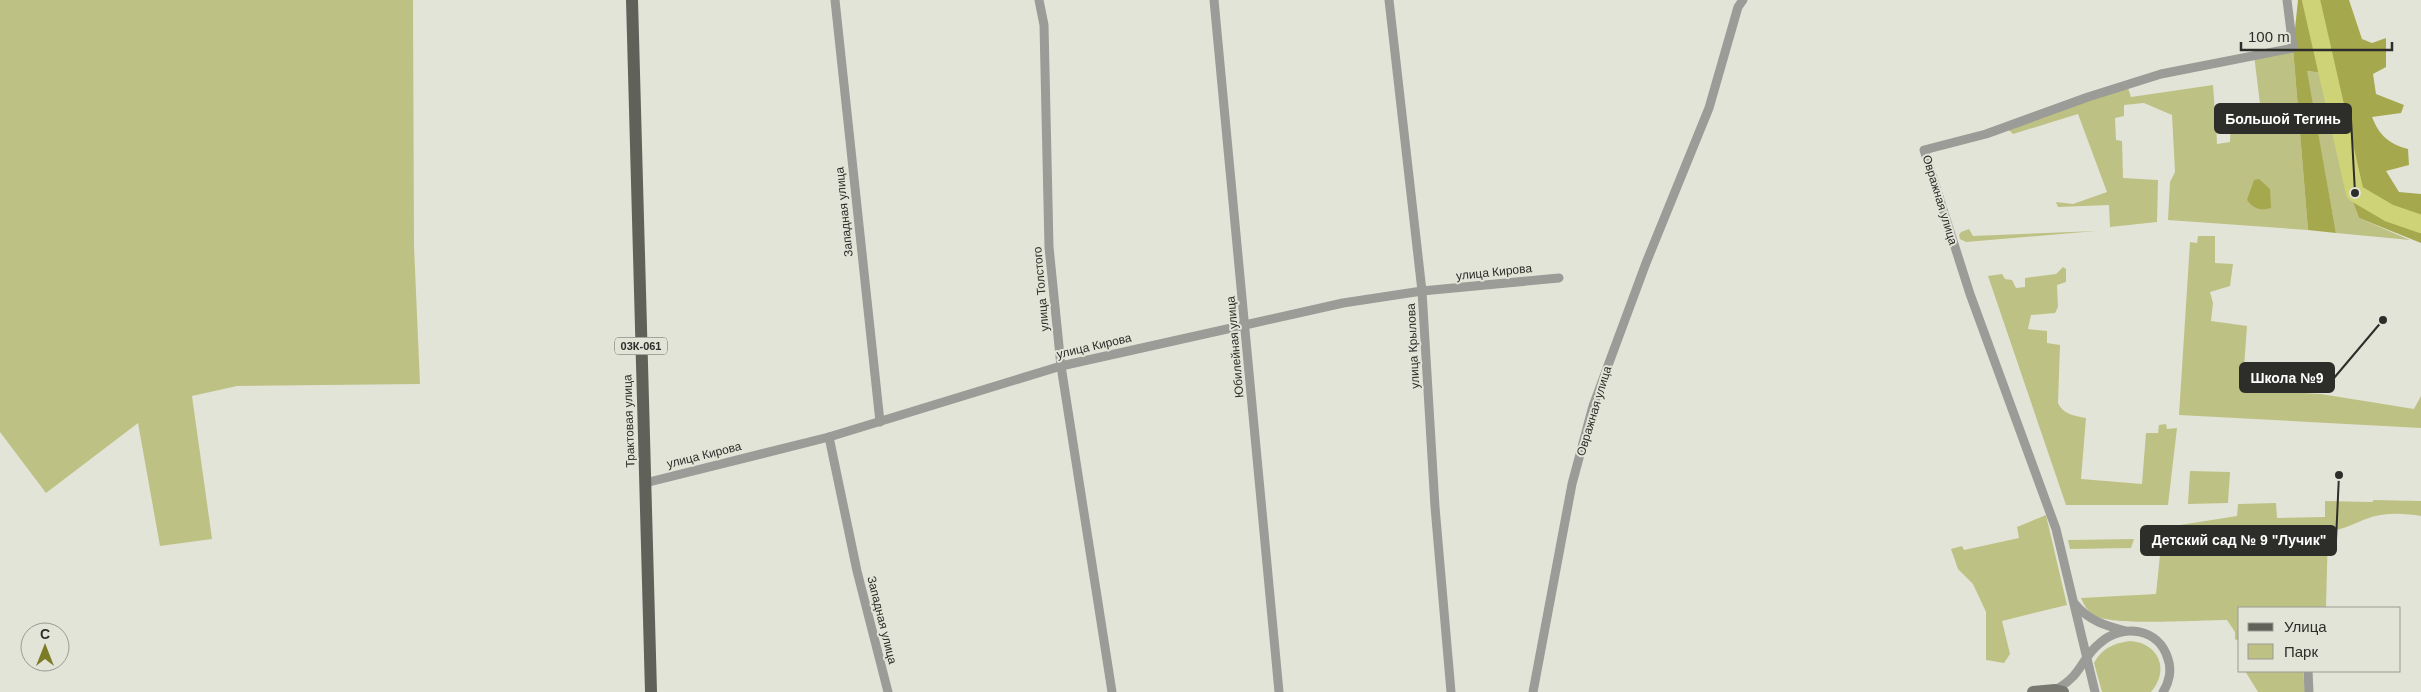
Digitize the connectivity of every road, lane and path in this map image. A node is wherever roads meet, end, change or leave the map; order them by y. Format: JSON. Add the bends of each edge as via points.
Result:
{"nodes":[{"id":1,"x":632,"y":0,"type":"edge"},
{"id":2,"x":834,"y":0,"type":"edge"},
{"id":3,"x":1040,"y":0,"type":"edge"},
{"id":4,"x":1214,"y":0,"type":"edge"},
{"id":5,"x":1389,"y":0,"type":"edge"},
{"id":6,"x":1742,"y":0,"type":"edge"},
{"id":7,"x":2288,"y":0,"type":"edge"},
{"id":8,"x":1559,"y":278,"type":"dead end"},
{"id":9,"x":1422,"y":291,"type":"junction"},
{"id":10,"x":1245,"y":324,"type":"junction"},
{"id":11,"x":1061,"y":366,"type":"junction"},
{"id":12,"x":880,"y":422,"type":"junction"},
{"id":13,"x":829,"y":437,"type":"junction"},
{"id":14,"x":645,"y":483,"type":"junction"},
{"id":15,"x":2073,"y":602,"type":"junction"},
{"id":16,"x":2129,"y":631,"type":"junction"},
{"id":17,"x":2088,"y":658,"type":"junction"},
{"id":18,"x":2308,"y":672,"type":"edge"},
{"id":19,"x":2059,"y":691,"type":"edge"},
{"id":20,"x":650,"y":692,"type":"edge"},
{"id":21,"x":888,"y":692,"type":"edge"},
{"id":22,"x":1112,"y":692,"type":"edge"},
{"id":23,"x":1279,"y":692,"type":"edge"},
{"id":24,"x":1450,"y":692,"type":"edge"},
{"id":25,"x":1533,"y":692,"type":"edge"},
{"id":26,"x":2033,"y":692,"type":"edge"},
{"id":27,"x":2095,"y":692,"type":"edge"},
{"id":28,"x":2162,"y":692,"type":"edge"},
{"id":29,"x":2309,"y":692,"type":"edge"}],
"edges":[{"from":1,"to":14,"type":"main road","name":"Трактовая улица","number":"03К-061"},
{"from":2,"to":12,"type":"street","name":"Западная улица"},
{"from":3,"to":11,"type":"street","name":"улица Толстого","via":[[1044,25],[1050,248]]},
{"from":4,"to":10,"type":"street","name":"Юбилейная улица"},
{"from":5,"to":9,"type":"street","name":"улица Крылова"},
{"from":6,"to":25,"type":"street","name":"Овражная улица","via":[[1709,108],[1593,406],[1572,484]]},
{"from":7,"to":15,"type":"street","name":"Овражная улица","via":[[2293,48],[2161,74],[1986,134],[1924,150],[1967,286],[2056,528]]},
{"from":8,"to":9,"type":"street","name":"улица Кирова"},
{"from":9,"to":10,"type":"street","name":"улица Кирова","via":[[1343,303]]},
{"from":9,"to":24,"type":"street","name":"улица Крылова"},
{"from":10,"to":11,"type":"street","name":"улица Кирова"},
{"from":10,"to":23,"type":"street","name":"Юбилейная улица"},
{"from":11,"to":12,"type":"street","name":"улица Кирова"},
{"from":11,"to":22,"type":"street","name":"улица Толстого"},
{"from":12,"to":13,"type":"street","name":"улица Кирова"},
{"from":13,"to":14,"type":"street","name":"улица Кирова"},
{"from":13,"to":21,"type":"street","name":"Западная улица","via":[[857,571]]},
{"from":14,"to":20,"type":"main road","name":"Трактовая улица","number":"03К-061"},
{"from":15,"to":16,"type":"street","via":[[2090,619]]},
{"from":15,"to":17,"type":"street"},
{"from":16,"to":17,"type":"street","via":[[2105,639]]},
{"from":16,"to":28,"type":"street","via":[[2150,634],[2163,646],[2170,671]]},
{"from":17,"to":19,"type":"street"},
{"from":17,"to":27,"type":"street"},
{"from":18,"to":29,"type":"street"},
{"from":19,"to":26,"type":"street"}]}
